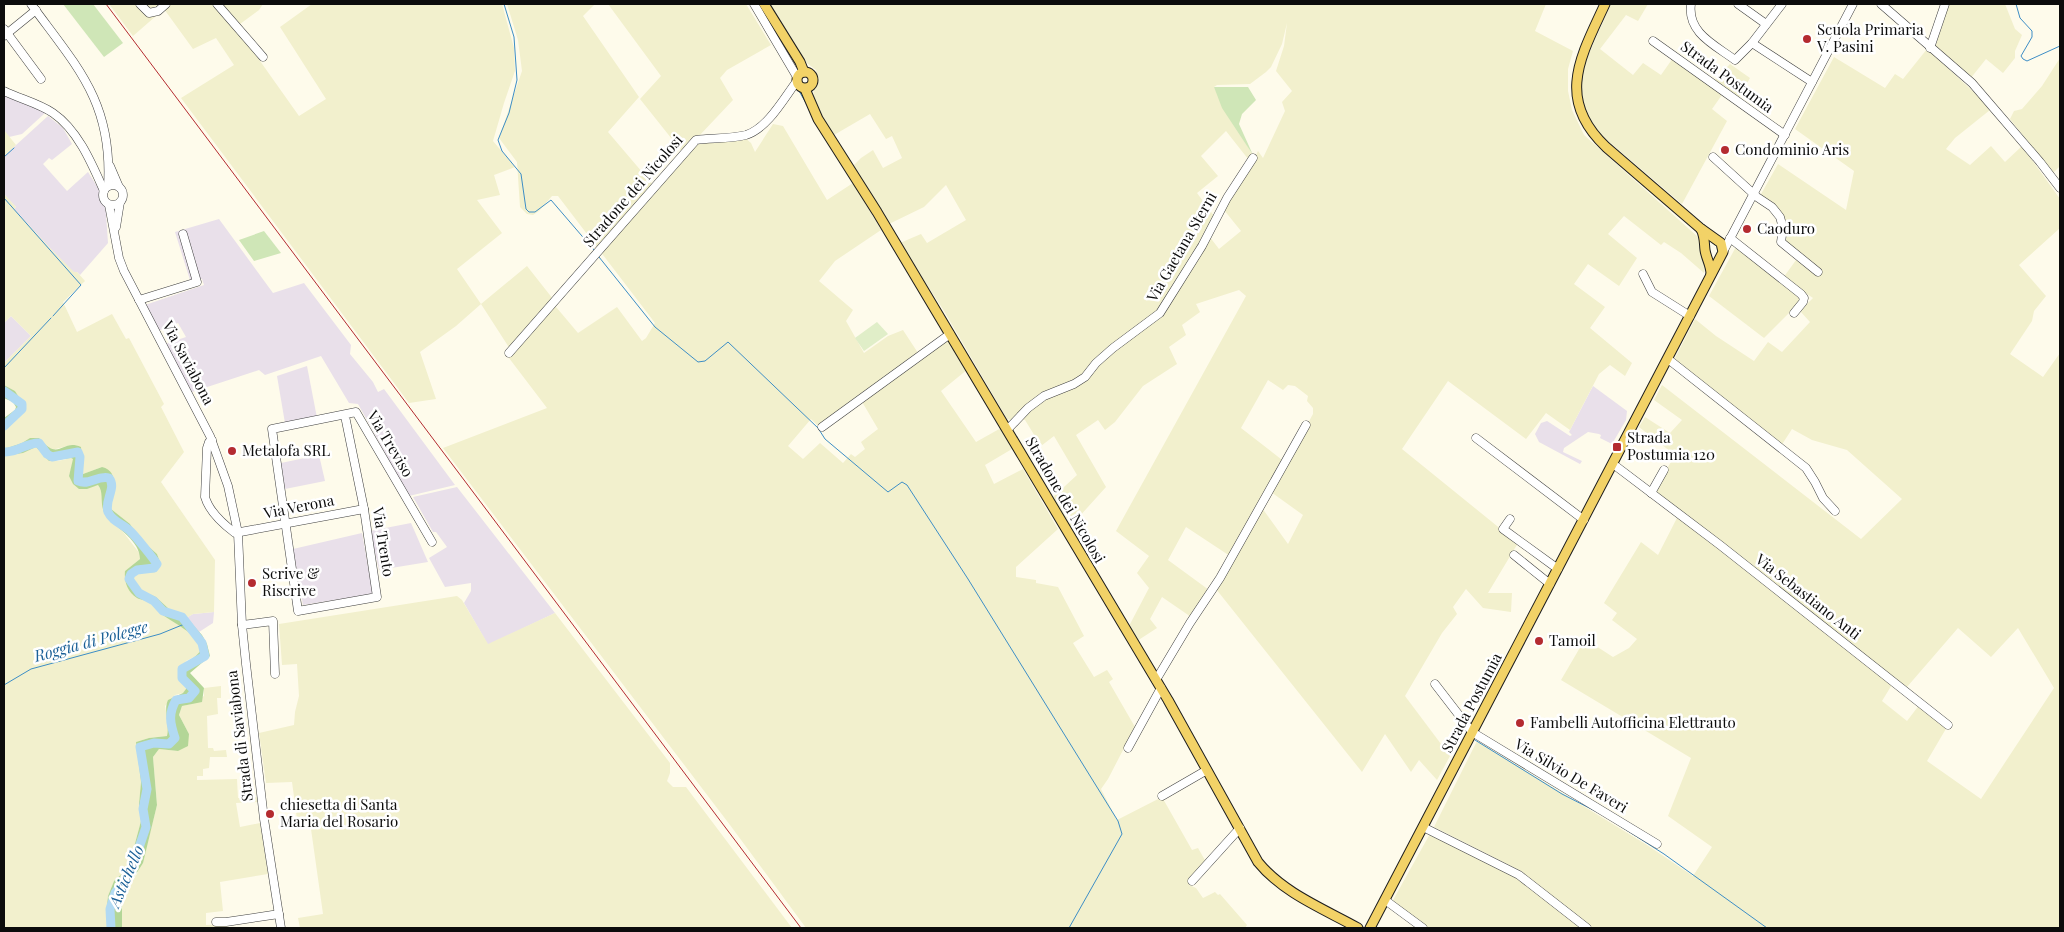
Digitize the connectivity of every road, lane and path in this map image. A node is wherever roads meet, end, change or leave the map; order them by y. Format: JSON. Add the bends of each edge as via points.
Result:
{"nodes":[{"id":1,"x":140,"y":4,"type":"edge"},
{"id":2,"x":166,"y":4,"type":"edge"},
{"id":3,"x":218,"y":4,"type":"edge"},
{"id":4,"x":754,"y":4,"type":"edge"},
{"id":5,"x":764,"y":4,"type":"edge"},
{"id":6,"x":1605,"y":4,"type":"edge"},
{"id":7,"x":1691,"y":4,"type":"edge"},
{"id":8,"x":1738,"y":4,"type":"edge"},
{"id":9,"x":1782,"y":4,"type":"edge"},
{"id":10,"x":1853,"y":4,"type":"edge"},
{"id":11,"x":1881,"y":4,"type":"edge"},
{"id":12,"x":1945,"y":4,"type":"edge"},
{"id":13,"x":33,"y":7,"type":"edge"},
{"id":14,"x":1766,"y":24,"type":"junction"},
{"id":15,"x":5,"y":32,"type":"edge"},
{"id":16,"x":1653,"y":41,"type":"dead end"},
{"id":17,"x":1752,"y":43,"type":"junction"},
{"id":18,"x":1930,"y":48,"type":"junction"},
{"id":19,"x":263,"y":57,"type":"dead end"},
{"id":20,"x":799,"y":77,"type":"junction"},
{"id":21,"x":42,"y":79,"type":"dead end"},
{"id":22,"x":1812,"y":82,"type":"junction"},
{"id":23,"x":804,"y":89,"type":"junction"},
{"id":24,"x":4,"y":90,"type":"edge"},
{"id":25,"x":1785,"y":135,"type":"junction"},
{"id":26,"x":1713,"y":157,"type":"dead end"},
{"id":27,"x":1253,"y":158,"type":"dead end"},
{"id":28,"x":109,"y":164,"type":"junction"},
{"id":29,"x":119,"y":187,"type":"junction"},
{"id":30,"x":106,"y":188,"type":"junction"},
{"id":31,"x":2060,"y":188,"type":"edge"},
{"id":32,"x":1754,"y":194,"type":"junction"},
{"id":33,"x":120,"y":202,"type":"junction"},
{"id":34,"x":109,"y":205,"type":"junction"},
{"id":35,"x":1700,"y":228,"type":"junction"},
{"id":36,"x":115,"y":233,"type":"junction"},
{"id":37,"x":183,"y":234,"type":"dead end"},
{"id":38,"x":1731,"y":237,"type":"junction"},
{"id":39,"x":1717,"y":240,"type":"junction"},
{"id":40,"x":1706,"y":250,"type":"junction"},
{"id":41,"x":1721,"y":254,"type":"junction"},
{"id":42,"x":1818,"y":272,"type":"dead end"},
{"id":43,"x":1643,"y":274,"type":"dead end"},
{"id":44,"x":1711,"y":275,"type":"junction"},
{"id":45,"x":139,"y":300,"type":"junction"},
{"id":46,"x":1794,"y":312,"type":"dead end"},
{"id":47,"x":1690,"y":316,"type":"junction"},
{"id":48,"x":950,"y":334,"type":"junction"},
{"id":49,"x":509,"y":353,"type":"dead end"},
{"id":50,"x":1668,"y":358,"type":"junction"},
{"id":51,"x":345,"y":416,"type":"junction"},
{"id":52,"x":1306,"y":425,"type":"dead end"},
{"id":53,"x":822,"y":427,"type":"dead end"},
{"id":54,"x":1008,"y":430,"type":"junction"},
{"id":55,"x":1476,"y":438,"type":"dead end"},
{"id":56,"x":212,"y":440,"type":"junction"},
{"id":57,"x":1613,"y":464,"type":"junction"},
{"id":58,"x":1664,"y":470,"type":"dead end"},
{"id":59,"x":1651,"y":492,"type":"junction"},
{"id":60,"x":364,"y":509,"type":"junction"},
{"id":61,"x":1835,"y":511,"type":"dead end"},
{"id":62,"x":1510,"y":519,"type":"dead end"},
{"id":63,"x":1584,"y":520,"type":"junction"},
{"id":64,"x":287,"y":523,"type":"junction"},
{"id":65,"x":238,"y":533,"type":"junction"},
{"id":66,"x":432,"y":542,"type":"dead end"},
{"id":67,"x":1514,"y":555,"type":"dead end"},
{"id":68,"x":1558,"y":569,"type":"junction"},
{"id":69,"x":1550,"y":584,"type":"junction"},
{"id":70,"x":242,"y":625,"type":"junction"},
{"id":71,"x":276,"y":674,"type":"dead end"},
{"id":72,"x":1156,"y":680,"type":"junction"},
{"id":73,"x":1435,"y":684,"type":"dead end"},
{"id":74,"x":1161,"y":688,"type":"junction"},
{"id":75,"x":1948,"y":725,"type":"dead end"},
{"id":76,"x":1472,"y":732,"type":"junction"},
{"id":77,"x":1128,"y":748,"type":"dead end"},
{"id":78,"x":1207,"y":770,"type":"junction"},
{"id":79,"x":1162,"y":796,"type":"dead end"},
{"id":80,"x":1423,"y":827,"type":"junction"},
{"id":81,"x":1240,"y":828,"type":"junction"},
{"id":82,"x":1657,"y":844,"type":"dead end"},
{"id":83,"x":1192,"y":881,"type":"dead end"},
{"id":84,"x":1386,"y":900,"type":"junction"},
{"id":85,"x":279,"y":914,"type":"junction"},
{"id":86,"x":216,"y":922,"type":"dead end"},
{"id":87,"x":281,"y":928,"type":"edge"},
{"id":88,"x":1358,"y":928,"type":"edge"},
{"id":89,"x":1370,"y":928,"type":"edge"},
{"id":90,"x":1423,"y":928,"type":"edge"},
{"id":91,"x":1587,"y":928,"type":"edge"}],
"edges":[{"from":1,"to":2,"type":"street","via":[[149,13]]},
{"from":3,"to":19,"type":"street"},
{"from":4,"to":20,"type":"street","name":"Stradone dei Nicolosi"},
{"from":5,"to":20,"type":"main road","name":"Stradone dei Nicolosi","via":[[800,62]]},
{"from":6,"to":35,"type":"main road","via":[[1577,70],[1576,92],[1582,115],[1601,142]]},
{"from":7,"to":17,"type":"street","via":[[1691,19],[1697,32],[1735,60]]},
{"from":8,"to":14,"type":"street"},
{"from":9,"to":14,"type":"street"},
{"from":10,"to":22,"type":"street","name":"Strada Postumia"},
{"from":11,"to":18,"type":"street"},
{"from":12,"to":18,"type":"street"},
{"from":13,"to":15,"type":"street"},
{"from":13,"to":28,"type":"street","via":[[90,87],[100,113]]},
{"from":14,"to":17,"type":"street"},
{"from":15,"to":21,"type":"street"},
{"from":16,"to":25,"type":"street","name":"Strada Postumia"},
{"from":17,"to":22,"type":"street"},
{"from":18,"to":31,"type":"street","via":[[1972,83]]},
{"from":20,"to":23,"type":"main road","name":"Stradone dei Nicolosi","via":[[798,86]]},
{"from":20,"to":23,"type":"main road","name":"Stradone dei Nicolosi","via":[[809,73],[813,80],[812,85]]},
{"from":20,"to":49,"type":"street","name":"Stradone dei Nicolosi","via":[[757,129],[732,138],[696,140]]},
{"from":22,"to":25,"type":"street","name":"Strada Postumia"},
{"from":23,"to":48,"type":"main road","name":"Stradone dei Nicolosi","via":[[818,119]]},
{"from":24,"to":30,"type":"street","via":[[53,113],[65,124]]},
{"from":25,"to":32,"type":"street","name":"Strada Postumia"},
{"from":26,"to":32,"type":"street"},
{"from":27,"to":54,"type":"street","name":"Via Gaetana Sterni","via":[[1160,313],[1113,348],[1085,377],[1044,396],[1028,408]]},
{"from":28,"to":29,"type":"street"},
{"from":28,"to":30,"type":"street"},
{"from":29,"to":30,"type":"street"},
{"from":29,"to":33,"type":"street","via":[[123,196]]},
{"from":30,"to":34,"type":"street","via":[[104,200]]},
{"from":32,"to":38,"type":"street","name":"Strada Postumia"},
{"from":32,"to":42,"type":"street","via":[[1772,206],[1780,217],[1783,228],[1780,242]]},
{"from":33,"to":34,"type":"street"},
{"from":33,"to":36,"type":"street"},
{"from":34,"to":36,"type":"street"},
{"from":35,"to":39,"type":"main road"},
{"from":35,"to":40,"type":"main road"},
{"from":36,"to":45,"type":"street","name":"Via Saviabona","via":[[119,258]]},
{"from":37,"to":45,"type":"street","via":[[198,282]]},
{"from":38,"to":39,"type":"street"},
{"from":38,"to":41,"type":"street","name":"Strada Postumia"},
{"from":38,"to":46,"type":"street","via":[[1801,294],[1803,302]]},
{"from":39,"to":40,"type":"main road","via":[[1708,242]]},
{"from":39,"to":41,"type":"main road","via":[[1722,245]]},
{"from":40,"to":41,"type":"main road","via":[[1713,258]]},
{"from":40,"to":44,"type":"main road"},
{"from":41,"to":44,"type":"main road","name":"Strada Postumia"},
{"from":43,"to":47,"type":"street","via":[[1652,292]]},
{"from":44,"to":47,"type":"main road","name":"Strada Postumia"},
{"from":45,"to":56,"type":"street","name":"Via Saviabona"},
{"from":47,"to":50,"type":"main road","name":"Strada Postumia"},
{"from":48,"to":53,"type":"street"},
{"from":48,"to":54,"type":"main road","name":"Stradone dei Nicolosi"},
{"from":50,"to":57,"type":"main road","name":"Strada Postumia"},
{"from":50,"to":61,"type":"street","via":[[1806,468],[1823,498]]},
{"from":51,"to":60,"type":"street","name":"Via Trento"},
{"from":51,"to":64,"type":"street","name":"Via Treviso","via":[[272,429]]},
{"from":51,"to":66,"type":"street","name":"Via Treviso","via":[[356,412]]},
{"from":52,"to":72,"type":"street","via":[[1220,578]]},
{"from":54,"to":72,"type":"main road","name":"Stradone dei Nicolosi"},
{"from":55,"to":63,"type":"street"},
{"from":56,"to":65,"type":"street","name":"Via Saviabona","via":[[228,486]]},
{"from":56,"to":65,"type":"street","via":[[207,448],[205,497],[215,514]]},
{"from":57,"to":59,"type":"street","name":"Via Sebastiano Anti"},
{"from":57,"to":63,"type":"main road","name":"Strada Postumia"},
{"from":58,"to":59,"type":"street"},
{"from":59,"to":75,"type":"street","name":"Via Sebastiano Anti"},
{"from":60,"to":64,"type":"street","name":"Via Verona"},
{"from":60,"to":64,"type":"street","name":"Via Trento","via":[[377,597],[298,611]]},
{"from":62,"to":68,"type":"street","via":[[1503,529]]},
{"from":63,"to":68,"type":"main road","name":"Strada Postumia"},
{"from":64,"to":65,"type":"street","name":"Via Verona"},
{"from":65,"to":70,"type":"street","name":"Via Saviabona"},
{"from":67,"to":69,"type":"street"},
{"from":68,"to":69,"type":"main road","name":"Strada Postumia"},
{"from":69,"to":76,"type":"main road","name":"Strada Postumia"},
{"from":70,"to":71,"type":"street","via":[[273,621]]},
{"from":70,"to":85,"type":"street","name":"Strada di Saviabona","via":[[263,809]]},
{"from":72,"to":74,"type":"main road","name":"Stradone dei Nicolosi"},
{"from":73,"to":76,"type":"street"},
{"from":74,"to":77,"type":"street"},
{"from":74,"to":78,"type":"main road","name":"Stradone dei Nicolosi"},
{"from":76,"to":80,"type":"main road","name":"Strada Postumia"},
{"from":76,"to":82,"type":"street","name":"Via Silvio De Faveri"},
{"from":78,"to":79,"type":"street"},
{"from":78,"to":81,"type":"main road","name":"Stradone dei Nicolosi"},
{"from":80,"to":84,"type":"main road","name":"Strada Postumia"},
{"from":80,"to":91,"type":"street","via":[[1518,875]]},
{"from":81,"to":83,"type":"street"},
{"from":81,"to":88,"type":"main road","name":"Stradone dei Nicolosi","via":[[1251,852],[1266,872],[1291,891]]},
{"from":84,"to":89,"type":"main road","name":"Strada Postumia"},
{"from":84,"to":90,"type":"street"},
{"from":85,"to":86,"type":"street"},
{"from":85,"to":87,"type":"street","name":"Strada di Saviabona"}]}
